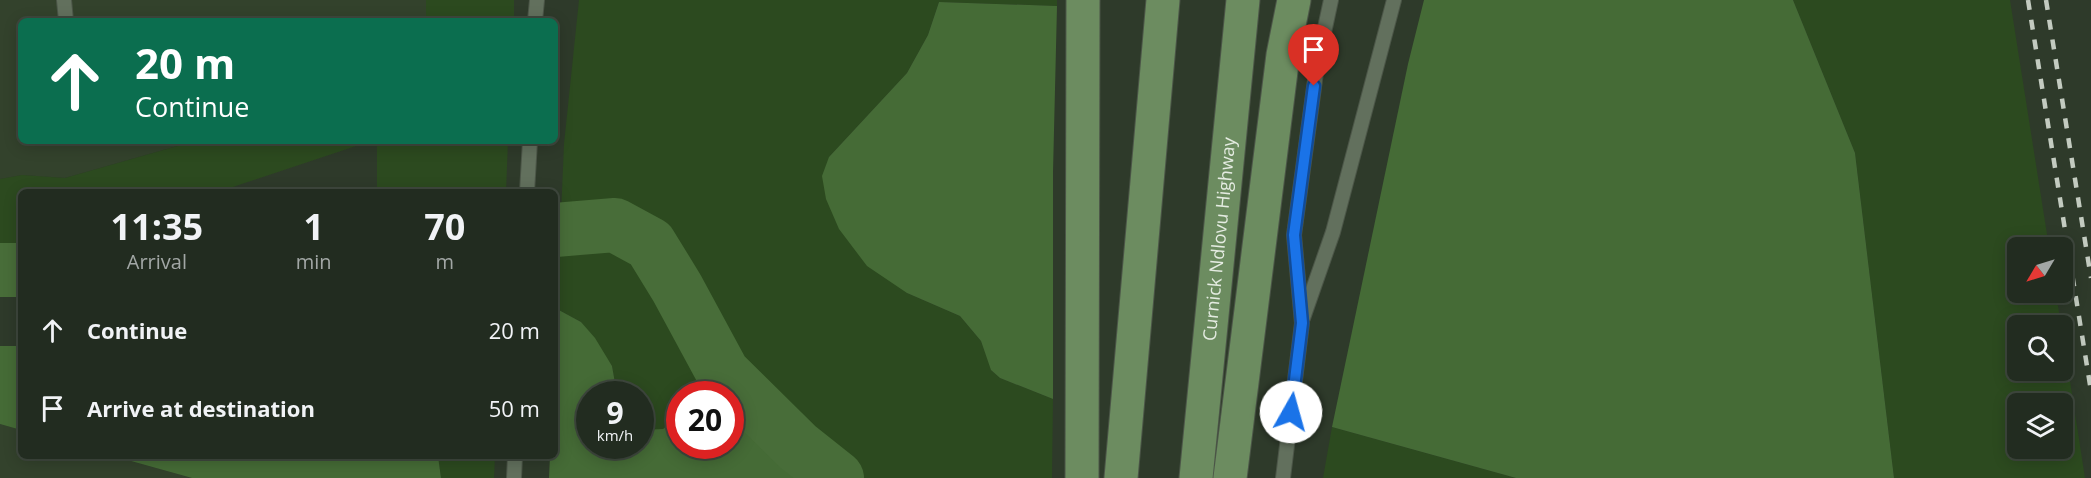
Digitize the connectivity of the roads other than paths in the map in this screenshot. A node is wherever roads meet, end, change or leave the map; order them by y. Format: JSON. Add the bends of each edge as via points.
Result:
{"nodes":[{"id":1,"x":64,"y":0,"type":"edge"},
{"id":2,"x":537,"y":0,"type":"edge"},
{"id":3,"x":1083,"y":0,"type":"edge"},
{"id":4,"x":1163,"y":0,"type":"edge"},
{"id":5,"x":1243,"y":0,"type":"edge"},
{"id":6,"x":1294,"y":0,"type":"edge"},
{"id":7,"x":1331,"y":0,"type":"edge"},
{"id":8,"x":1394,"y":0,"type":"edge"},
{"id":9,"x":66,"y":18,"type":"edge"},
{"id":10,"x":536,"y":18,"type":"edge"},
{"id":11,"x":530,"y":144,"type":"edge"},
{"id":12,"x":527,"y":189,"type":"edge"},
{"id":13,"x":1302,"y":323,"type":"junction"},
{"id":14,"x":515,"y":459,"type":"edge"},
{"id":15,"x":514,"y":478,"type":"edge"},
{"id":16,"x":1082,"y":478,"type":"edge"},
{"id":17,"x":1121,"y":478,"type":"edge"},
{"id":18,"x":1196,"y":478,"type":"edge"},
{"id":19,"x":1230,"y":478,"type":"edge"},
{"id":20,"x":1283,"y":478,"type":"edge"}],
"edges":[{"from":1,"to":9,"type":"lane"},
{"from":2,"to":10,"type":"lane"},
{"from":3,"to":16,"type":"main road"},
{"from":4,"to":17,"type":"main road"},
{"from":5,"to":18,"type":"main road","name":"Curnick Ndlovu Highway"},
{"from":6,"to":19,"type":"main road","via":[[1283,55]]},
{"from":7,"to":13,"type":"lane","via":[[1317,65],[1294,235]]},
{"from":8,"to":13,"type":"lane","via":[[1333,232]]},
{"from":11,"to":12,"type":"lane"},
{"from":13,"to":20,"type":"lane"},
{"from":14,"to":15,"type":"lane"}]}
